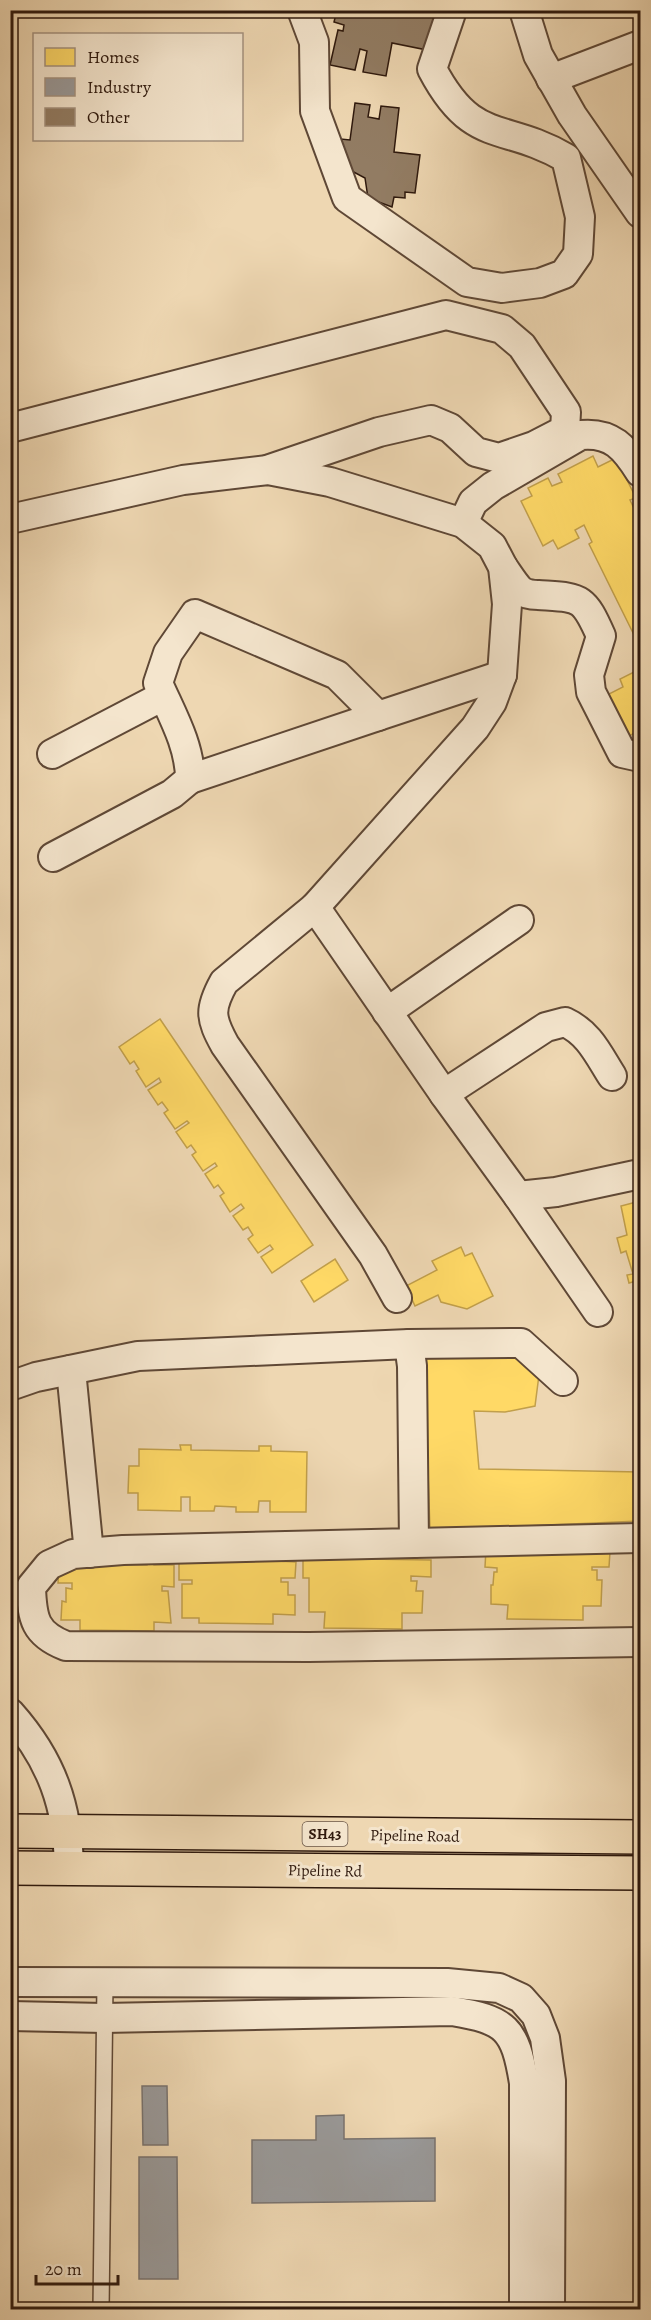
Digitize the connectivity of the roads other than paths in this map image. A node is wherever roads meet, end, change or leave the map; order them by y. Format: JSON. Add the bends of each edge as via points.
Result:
{"nodes":[{"id":1,"x":302,"y":10,"type":"edge"},
{"id":2,"x":452,"y":10,"type":"edge"},
{"id":3,"x":524,"y":10,"type":"edge"},
{"id":4,"x":640,"y":45,"type":"edge"},
{"id":5,"x":551,"y":79,"type":"junction"},
{"id":6,"x":640,"y":213,"type":"edge"},
{"id":7,"x":10,"y":428,"type":"edge"},
{"id":8,"x":268,"y":470,"type":"junction"},
{"id":9,"x":640,"y":472,"type":"edge"},
{"id":10,"x":10,"y":519,"type":"edge"},
{"id":11,"x":463,"y":523,"type":"junction"},
{"id":12,"x":503,"y":567,"type":"junction"},
{"id":13,"x":502,"y":675,"type":"junction"},
{"id":14,"x":164,"y":696,"type":"junction"},
{"id":15,"x":378,"y":716,"type":"junction"},
{"id":16,"x":52,"y":754,"type":"dead end"},
{"id":17,"x":640,"y":757,"type":"edge"},
{"id":18,"x":190,"y":779,"type":"junction"},
{"id":19,"x":53,"y":857,"type":"dead end"},
{"id":20,"x":315,"y":907,"type":"junction"},
{"id":21,"x":519,"y":920,"type":"dead end"},
{"id":22,"x":387,"y":1012,"type":"junction"},
{"id":23,"x":612,"y":1076,"type":"dead end"},
{"id":24,"x":444,"y":1094,"type":"junction"},
{"id":25,"x":640,"y":1174,"type":"edge"},
{"id":26,"x":518,"y":1196,"type":"junction"},
{"id":27,"x":398,"y":1298,"type":"dead end"},
{"id":28,"x":598,"y":1312,"type":"dead end"},
{"id":29,"x":409,"y":1344,"type":"junction"},
{"id":30,"x":71,"y":1370,"type":"junction"},
{"id":31,"x":563,"y":1381,"type":"dead end"},
{"id":32,"x":10,"y":1386,"type":"edge"},
{"id":33,"x":640,"y":1538,"type":"edge"},
{"id":34,"x":414,"y":1543,"type":"junction"},
{"id":35,"x":89,"y":1553,"type":"junction"},
{"id":36,"x":640,"y":1642,"type":"edge"},
{"id":37,"x":10,"y":1713,"type":"edge"},
{"id":38,"x":10,"y":1831,"type":"edge"},
{"id":39,"x":69,"y":1831,"type":"junction"},
{"id":40,"x":640,"y":1837,"type":"edge"},
{"id":41,"x":10,"y":1868,"type":"edge"},
{"id":42,"x":69,"y":1868,"type":"junction"},
{"id":43,"x":640,"y":1873,"type":"edge"},
{"id":44,"x":10,"y":1982,"type":"edge"},
{"id":45,"x":105,"y":1983,"type":"junction"},
{"id":46,"x":337,"y":1983,"type":"junction"},
{"id":47,"x":337,"y":2014,"type":"junction"},
{"id":48,"x":536,"y":2015,"type":"junction"},
{"id":49,"x":10,"y":2016,"type":"edge"},
{"id":50,"x":104,"y":2018,"type":"junction"},
{"id":51,"x":508,"y":2032,"type":"junction"},
{"id":52,"x":101,"y":2310,"type":"edge"},
{"id":53,"x":524,"y":2310,"type":"edge"},
{"id":54,"x":550,"y":2310,"type":"edge"}],
"edges":[{"from":1,"to":2,"type":"street","via":[[314,42],[315,111],[347,198],[467,282],[502,288],[540,283],[564,274],[578,254],[580,217],[566,158],[543,144],[489,131],[473,122],[446,96],[432,69]]},
{"from":3,"to":5,"type":"street","via":[[538,55]]},
{"from":4,"to":5,"type":"street"},
{"from":5,"to":6,"type":"street"},
{"from":7,"to":8,"type":"street","via":[[446,315],[502,329],[522,346],[566,412],[565,430],[499,458],[476,452],[450,428],[431,420],[380,432]]},
{"from":8,"to":10,"type":"street","via":[[183,480]]},
{"from":8,"to":11,"type":"street","via":[[330,482]]},
{"from":9,"to":11,"type":"street","via":[[627,450],[610,439],[597,433],[581,435],[493,486],[473,502]]},
{"from":11,"to":12,"type":"street","via":[[492,546]]},
{"from":12,"to":13,"type":"street","via":[[507,604]]},
{"from":12,"to":17,"type":"street","via":[[520,590],[530,595],[579,600],[592,615],[601,636],[589,675],[591,692],[622,753]]},
{"from":13,"to":15,"type":"street"},
{"from":13,"to":20,"type":"street","via":[[492,702],[475,728]]},
{"from":14,"to":15,"type":"street","via":[[158,683],[168,653],[195,614],[337,675]]},
{"from":14,"to":16,"type":"street"},
{"from":14,"to":18,"type":"street","via":[[185,748]]},
{"from":15,"to":18,"type":"street"},
{"from":18,"to":19,"type":"street","via":[[172,794]]},
{"from":20,"to":22,"type":"street"},
{"from":20,"to":27,"type":"street","via":[[224,982],[212,1013],[225,1045],[373,1255]]},
{"from":21,"to":22,"type":"street"},
{"from":22,"to":24,"type":"street"},
{"from":23,"to":24,"type":"street","via":[[589,1038],[564,1022],[546,1027]]},
{"from":24,"to":26,"type":"street"},
{"from":25,"to":26,"type":"street"},
{"from":26,"to":28,"type":"street"},
{"from":29,"to":30,"type":"street","via":[[138,1356]]},
{"from":29,"to":31,"type":"street","via":[[521,1343]]},
{"from":29,"to":34,"type":"street"},
{"from":30,"to":32,"type":"street"},
{"from":30,"to":35,"type":"street"},
{"from":33,"to":34,"type":"street"},
{"from":34,"to":35,"type":"street"},
{"from":35,"to":36,"type":"street","via":[[73,1554],[49,1565],[31,1587],[38,1628],[50,1640],[66,1646]]},
{"from":37,"to":39,"type":"street","via":[[25,1729],[58,1786]]},
{"from":38,"to":39,"type":"main road","name":"Pipeline Road","number":"SH43"},
{"from":39,"to":40,"type":"main road","name":"Pipeline Road","number":"SH43"},
{"from":39,"to":42,"type":"street"},
{"from":41,"to":42,"type":"main road","name":"Pipeline Rd","number":"SH43"},
{"from":42,"to":43,"type":"main road","name":"Pipeline Rd","number":"SH43"},
{"from":44,"to":45,"type":"street"},
{"from":45,"to":46,"type":"street"},
{"from":45,"to":50,"type":"lane"},
{"from":46,"to":47,"type":"street"},
{"from":46,"to":48,"type":"street","via":[[447,1983],[500,1988],[521,1998]]},
{"from":47,"to":50,"type":"street"},
{"from":47,"to":51,"type":"street","via":[[452,2011],[487,2017]]},
{"from":48,"to":51,"type":"street"},
{"from":48,"to":54,"type":"street","via":[[545,2038],[551,2081]]},
{"from":49,"to":50,"type":"street"},
{"from":50,"to":52,"type":"lane"},
{"from":51,"to":53,"type":"street","via":[[519,2049],[524,2083]]}]}
